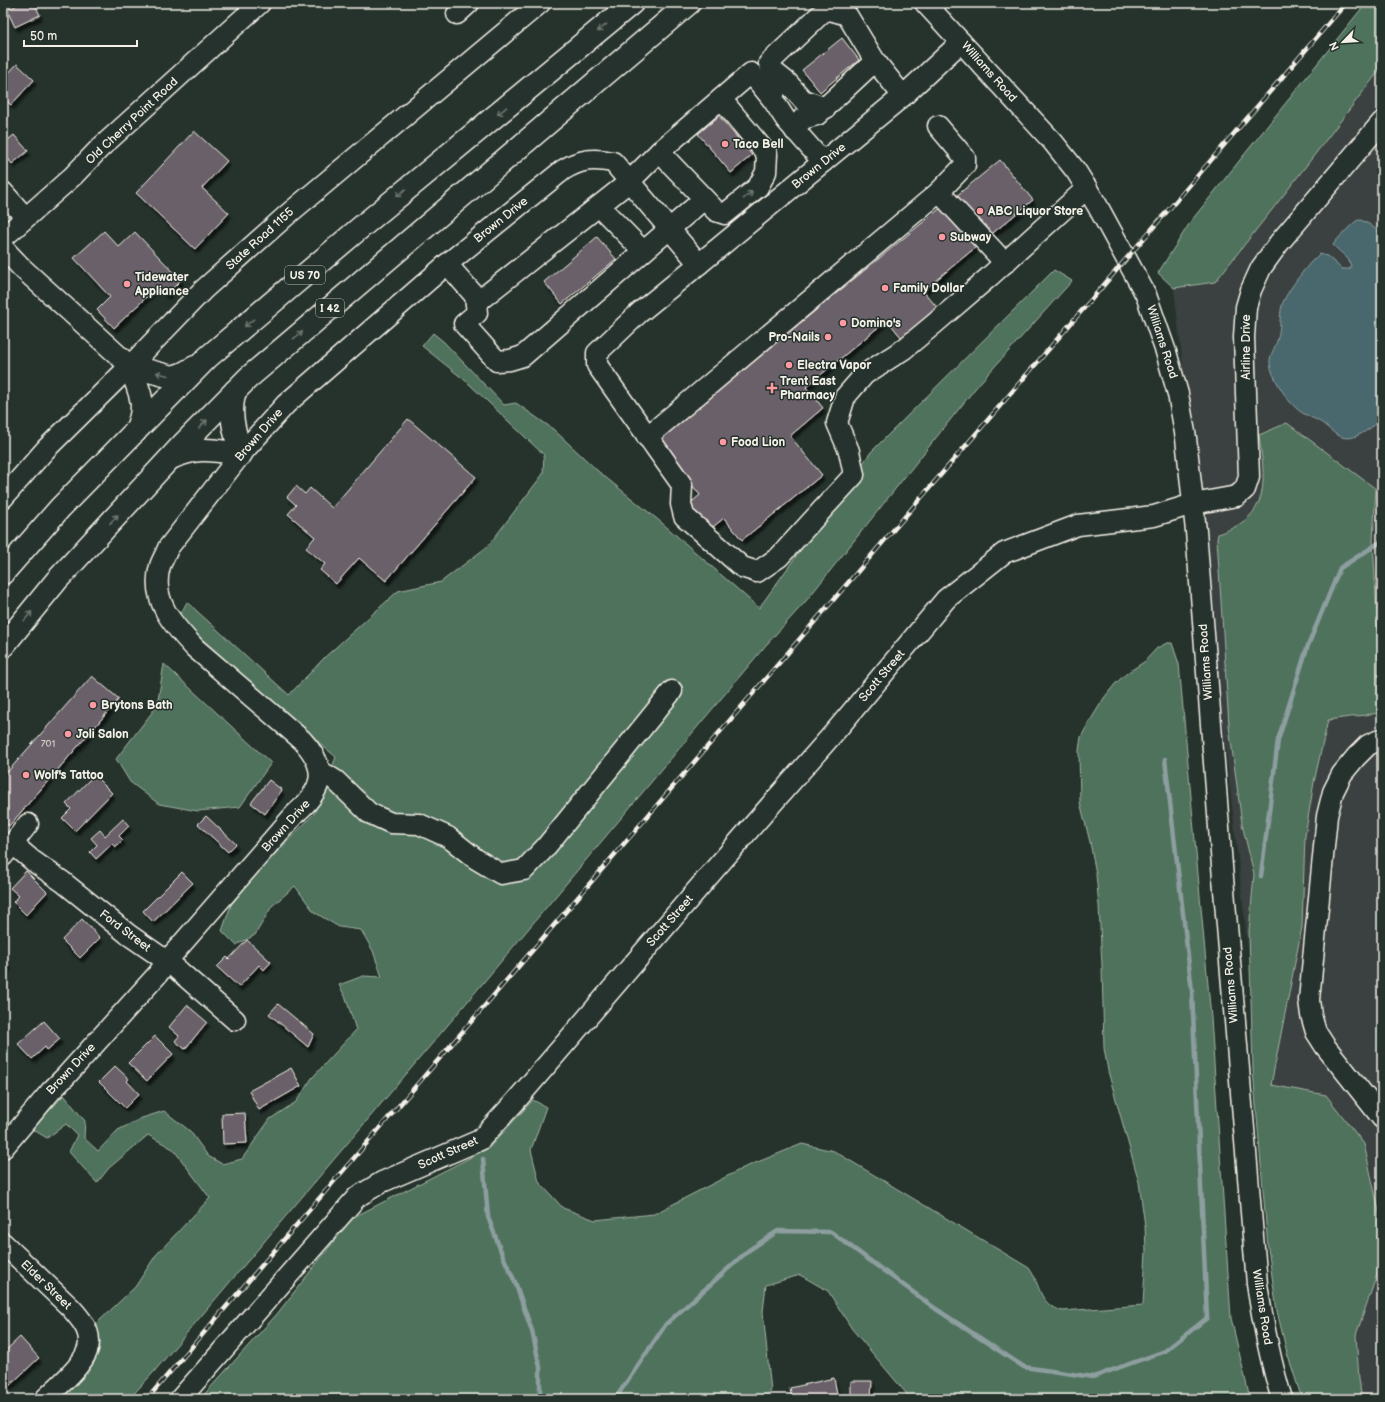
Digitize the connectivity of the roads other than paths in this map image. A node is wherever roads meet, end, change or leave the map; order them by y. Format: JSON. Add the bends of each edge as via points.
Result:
{"nodes":[{"id":1,"x":260,"y":3,"type":"edge"},
{"id":2,"x":540,"y":3,"type":"edge"},
{"id":3,"x":632,"y":3,"type":"edge"},
{"id":4,"x":689,"y":3,"type":"edge"},
{"id":5,"x":925,"y":3,"type":"edge"},
{"id":6,"x":961,"y":42,"type":"junction"},
{"id":7,"x":875,"y":61,"type":"junction"},
{"id":8,"x":773,"y":71,"type":"junction"},
{"id":9,"x":903,"y":96,"type":"junction"},
{"id":10,"x":721,"y":99,"type":"junction"},
{"id":11,"x":773,"y":100,"type":"junction"},
{"id":12,"x":826,"y":108,"type":"junction"},
{"id":13,"x":1382,"y":122,"type":"edge"},
{"id":14,"x":938,"y":126,"type":"dead end"},
{"id":15,"x":795,"y":130,"type":"junction"},
{"id":16,"x":660,"y":151,"type":"junction"},
{"id":17,"x":823,"y":162,"type":"junction"},
{"id":18,"x":629,"y":182,"type":"junction"},
{"id":19,"x":1087,"y":188,"type":"junction"},
{"id":20,"x":3,"y":192,"type":"edge"},
{"id":21,"x":939,"y":192,"type":"junction"},
{"id":22,"x":710,"y":205,"type":"junction"},
{"id":23,"x":599,"y":206,"type":"junction"},
{"id":24,"x":25,"y":218,"type":"junction"},
{"id":25,"x":669,"y":229,"type":"junction"},
{"id":26,"x":3,"y":238,"type":"edge"},
{"id":27,"x":3,"y":248,"type":"edge"},
{"id":28,"x":643,"y":251,"type":"junction"},
{"id":29,"x":1004,"y":263,"type":"junction"},
{"id":30,"x":447,"y":264,"type":"junction"},
{"id":31,"x":699,"y":264,"type":"junction"},
{"id":32,"x":476,"y":303,"type":"junction"},
{"id":33,"x":208,"y":357,"type":"junction"},
{"id":34,"x":130,"y":366,"type":"junction"},
{"id":35,"x":235,"y":391,"type":"junction"},
{"id":36,"x":134,"y":433,"type":"junction"},
{"id":37,"x":647,"y":437,"type":"junction"},
{"id":38,"x":241,"y":454,"type":"junction"},
{"id":39,"x":170,"y":459,"type":"junction"},
{"id":40,"x":3,"y":498,"type":"edge"},
{"id":41,"x":1193,"y":504,"type":"junction"},
{"id":42,"x":3,"y":573,"type":"edge"},
{"id":43,"x":3,"y":646,"type":"edge"},
{"id":44,"x":672,"y":691,"type":"dead end"},
{"id":45,"x":1382,"y":739,"type":"edge"},
{"id":46,"x":320,"y":771,"type":"junction"},
{"id":47,"x":28,"y":824,"type":"dead end"},
{"id":48,"x":8,"y":850,"type":"edge"},
{"id":49,"x":168,"y":961,"type":"junction"},
{"id":50,"x":234,"y":1020,"type":"dead end"},
{"id":51,"x":1382,"y":1118,"type":"edge"},
{"id":52,"x":3,"y":1148,"type":"edge"},
{"id":53,"x":3,"y":1243,"type":"edge"},
{"id":54,"x":45,"y":1399,"type":"edge"},
{"id":55,"x":180,"y":1399,"type":"edge"},
{"id":56,"x":1282,"y":1399,"type":"edge"}],
"edges":[{"from":1,"to":24,"type":"street","name":"Old Cherry Point Road"},
{"from":2,"to":34,"type":"street","name":"State Road 1155","via":[[287,215],[203,290]]},
{"from":3,"to":33,"type":"highway","number":"US 70","one_way":true},
{"from":35,"to":4,"type":"highway","number":"I 42","one_way":true,"via":[[260,367]]},
{"from":5,"to":6,"type":"street","name":"Williams Road"},
{"from":6,"to":9,"type":"street","name":"Brown Drive"},
{"from":6,"to":19,"type":"street","name":"Williams Road","via":[[1053,142]]},
{"from":7,"to":8,"type":"street","via":[[847,15],[826,9],[769,63]]},
{"from":7,"to":9,"type":"street"},
{"from":7,"to":12,"type":"street"},
{"from":8,"to":11,"type":"street","via":[[777,80]]},
{"from":8,"to":12,"type":"street","via":[[804,100]]},
{"from":9,"to":17,"type":"street","name":"Brown Drive"},
{"from":10,"to":11,"type":"street","via":[[751,73]]},
{"from":10,"to":16,"type":"street"},
{"from":22,"to":10,"type":"street","one_way":true,"via":[[725,214],[758,186],[766,172],[767,154]]},
{"from":11,"to":15,"type":"street"},
{"from":12,"to":15,"type":"street","via":[[817,115],[802,119]]},
{"from":13,"to":41,"type":"street","name":"Airline Drive","via":[[1279,243],[1261,268],[1246,307],[1244,337],[1249,477],[1245,489],[1237,496]]},
{"from":14,"to":21,"type":"street","via":[[964,158],[965,165]]},
{"from":15,"to":17,"type":"street"},
{"from":16,"to":18,"type":"street"},
{"from":16,"to":22,"type":"street"},
{"from":17,"to":31,"type":"street","name":"Brown Drive"},
{"from":18,"to":23,"type":"street"},
{"from":18,"to":25,"type":"street","name":"Brown Drive"},
{"from":18,"to":30,"type":"street","name":"Brown Drive","via":[[613,162],[575,162]]},
{"from":19,"to":29,"type":"street"},
{"from":19,"to":41,"type":"street","name":"Williams Road","via":[[1146,295],[1158,326],[1178,394]]},
{"from":20,"to":24,"type":"street"},
{"from":21,"to":29,"type":"street"},
{"from":21,"to":37,"type":"street"},
{"from":22,"to":25,"type":"street"},
{"from":23,"to":28,"type":"street"},
{"from":23,"to":32,"type":"street"},
{"from":24,"to":26,"type":"street","name":"Old Cherry Point Road"},
{"from":25,"to":28,"type":"street"},
{"from":25,"to":31,"type":"street","name":"Brown Drive"},
{"from":27,"to":34,"type":"street"},
{"from":28,"to":32,"type":"street","via":[[523,356],[497,361],[464,324],[477,313]]},
{"from":29,"to":37,"type":"street","via":[[904,349],[865,374],[845,397],[837,423],[849,451],[854,475],[779,557],[757,572],[742,567],[684,516],[681,504],[682,485]]},
{"from":30,"to":32,"type":"street","via":[[476,296]]},
{"from":30,"to":38,"type":"street","name":"Brown Drive","via":[[286,404]]},
{"from":31,"to":37,"type":"street","via":[[639,312],[597,353],[597,365]]},
{"from":33,"to":34,"type":"highway","one_way":true,"via":[[192,369],[172,377]]},
{"from":33,"to":36,"type":"highway","number":"US 70"},
{"from":34,"to":36,"type":"highway","via":[[143,407]]},
{"from":34,"to":40,"type":"street","name":"State Road 1155","via":[[46,448]]},
{"from":35,"to":38,"type":"highway","via":[[232,416]]},
{"from":39,"to":35,"type":"highway","number":"I 42","one_way":true},
{"from":36,"to":42,"type":"highway","number":"US 70","via":[[60,508]]},
{"from":38,"to":39,"type":"highway","via":[[206,449],[187,452]]},
{"from":38,"to":46,"type":"street","name":"Brown Drive","via":[[168,548],[160,565],[160,601],[168,618],[195,648],[306,745],[317,760]]},
{"from":43,"to":39,"type":"highway","number":"I 42","one_way":true,"via":[[56,580]]},
{"from":41,"to":55,"type":"street","name":"Scott Street","via":[[1154,516],[1078,525],[1004,553],[946,599],[839,727],[480,1140],[382,1182],[357,1197]]},
{"from":41,"to":56,"type":"street","name":"Williams Road","via":[[1257,1284],[1264,1330]]},
{"from":44,"to":46,"type":"street","via":[[545,848],[524,870],[501,874],[476,859],[448,837],[419,824],[391,823],[369,813],[335,780]]},
{"from":45,"to":51,"type":"street","via":[[1368,745],[1356,757],[1342,774],[1333,792],[1327,816],[1309,1000],[1316,1032]]},
{"from":46,"to":49,"type":"street","name":"Brown Drive","via":[[316,792]]},
{"from":47,"to":48,"type":"street"},
{"from":48,"to":49,"type":"street","name":"Ford Street","via":[[33,861],[129,935]]},
{"from":49,"to":50,"type":"street","name":"Ford Street"},
{"from":49,"to":52,"type":"street","name":"Brown Drive"},
{"from":53,"to":54,"type":"street","name":"Elder Street","via":[[81,1319],[89,1341],[86,1353],[76,1368]]}]}
